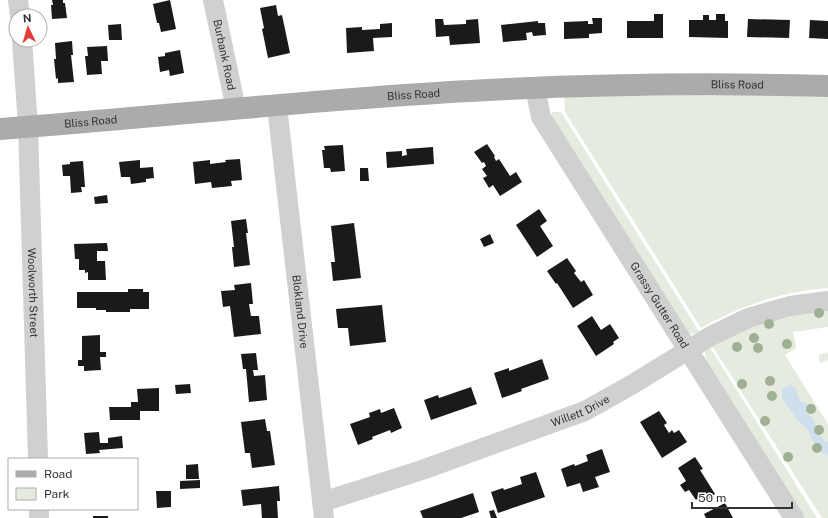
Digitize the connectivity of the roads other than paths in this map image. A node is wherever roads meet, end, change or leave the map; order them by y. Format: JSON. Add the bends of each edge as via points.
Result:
{"nodes":[{"id":1,"x":213,"y":0,"type":"edge"},
{"id":2,"x":23,"y":48,"type":"edge"},
{"id":3,"x":828,"y":86,"type":"edge"},
{"id":4,"x":535,"y":88,"type":"junction"},
{"id":5,"x":277,"y":106,"type":"junction"},
{"id":6,"x":236,"y":109,"type":"junction"},
{"id":7,"x":28,"y":126,"type":"junction"},
{"id":8,"x":0,"y":129,"type":"edge"},
{"id":9,"x":828,"y":300,"type":"edge"},
{"id":10,"x":687,"y":350,"type":"junction"},
{"id":11,"x":38,"y":458,"type":"edge"},
{"id":12,"x":323,"y":510,"type":"edge"},
{"id":13,"x":794,"y":518,"type":"edge"}],
"edges":[{"from":1,"to":6,"type":"street","name":"Burbank Road"},
{"from":2,"to":7,"type":"street","name":"Woolworth Street"},
{"from":3,"to":4,"type":"main road","name":"Bliss Road","via":[[644,85]]},
{"from":4,"to":5,"type":"main road","name":"Bliss Road"},
{"from":4,"to":10,"type":"street","name":"Grassy Gutter Road","via":[[541,117]]},
{"from":5,"to":6,"type":"main road","name":"Bliss Road"},
{"from":5,"to":12,"type":"street","name":"Blokland Drive"},
{"from":6,"to":7,"type":"main road","name":"Bliss Road"},
{"from":7,"to":8,"type":"main road","name":"Bliss Road"},
{"from":7,"to":11,"type":"street","name":"Woolworth Street"},
{"from":9,"to":10,"type":"street","name":"Willett Drive","via":[[790,306],[748,318]]},
{"from":10,"to":12,"type":"street","name":"Willett Drive","via":[[585,412],[422,470]]},
{"from":10,"to":13,"type":"street","name":"Grassy Gutter Road"}]}
